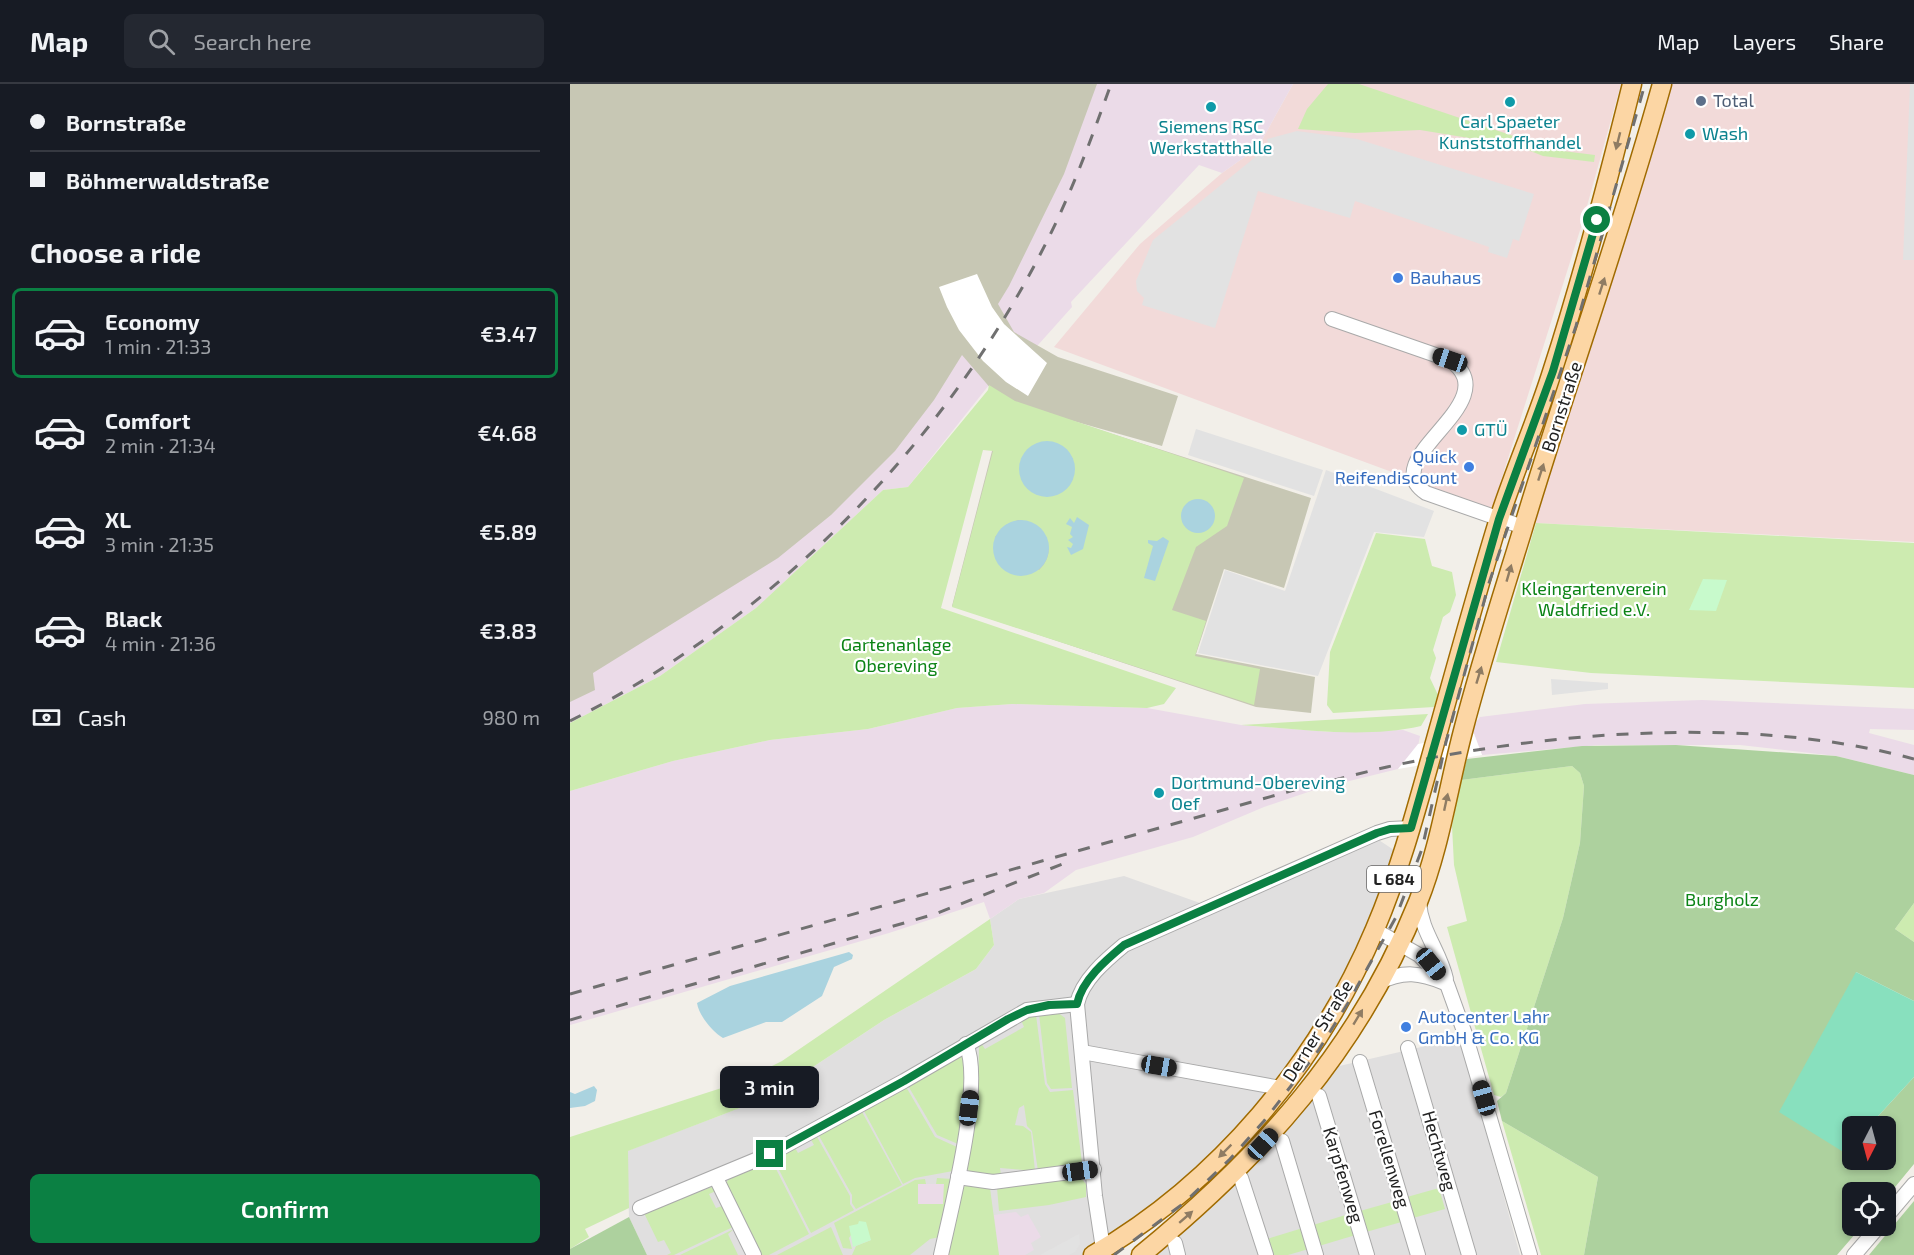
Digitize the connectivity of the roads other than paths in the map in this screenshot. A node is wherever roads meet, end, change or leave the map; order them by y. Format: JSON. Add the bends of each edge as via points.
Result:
{"nodes":[{"id":1,"x":1632,"y":84,"type":"edge"},
{"id":2,"x":1662,"y":84,"type":"edge"},
{"id":3,"x":1332,"y":320,"type":"dead end"},
{"id":4,"x":1499,"y":519,"type":"junction"},
{"id":5,"x":1523,"y":527,"type":"junction"},
{"id":6,"x":1463,"y":731,"type":"joint"},
{"id":7,"x":1437,"y":735,"type":"joint"},
{"id":8,"x":1411,"y":828,"type":"junction"},
{"id":9,"x":1419,"y":899,"type":"junction"},
{"id":10,"x":1375,"y":930,"type":"junction"},
{"id":11,"x":1400,"y":943,"type":"junction"},
{"id":12,"x":1378,"y":983,"type":"junction"},
{"id":13,"x":1447,"y":984,"type":"junction"},
{"id":14,"x":1077,"y":1004,"type":"junction"},
{"id":15,"x":966,"y":1044,"type":"junction"},
{"id":16,"x":1408,"y":1048,"type":"dead end"},
{"id":17,"x":1082,"y":1052,"type":"junction"},
{"id":18,"x":1360,"y":1062,"type":"dead end"},
{"id":19,"x":1281,"y":1088,"type":"junction"},
{"id":20,"x":1319,"y":1096,"type":"dead end"},
{"id":21,"x":1282,"y":1141,"type":"dead end"},
{"id":22,"x":1094,"y":1169,"type":"junction"},
{"id":23,"x":958,"y":1177,"type":"junction"},
{"id":24,"x":716,"y":1178,"type":"junction"},
{"id":25,"x":1241,"y":1178,"type":"dead end"},
{"id":26,"x":1914,"y":1184,"type":"edge"},
{"id":27,"x":1896,"y":1205,"type":"edge"},
{"id":28,"x":640,"y":1208,"type":"dead end"},
{"id":29,"x":1870,"y":1236,"type":"edge"},
{"id":30,"x":1100,"y":1253,"type":"edge"},
{"id":31,"x":754,"y":1255,"type":"edge"},
{"id":32,"x":941,"y":1255,"type":"edge"},
{"id":33,"x":1141,"y":1255,"type":"edge"},
{"id":34,"x":1266,"y":1255,"type":"edge"},
{"id":35,"x":1316,"y":1255,"type":"edge"},
{"id":36,"x":1367,"y":1255,"type":"edge"},
{"id":37,"x":1418,"y":1255,"type":"edge"},
{"id":38,"x":1469,"y":1255,"type":"edge"},
{"id":39,"x":1530,"y":1255,"type":"edge"},
{"id":40,"x":1854,"y":1255,"type":"edge"}],
"edges":[{"from":1,"to":4,"type":"main road","name":"Bornstraße","number":"L 684","one_way":true,"via":[[1568,323]]},
{"from":5,"to":2,"type":"main road","name":"Bornstraße","number":"L 684","one_way":true,"via":[[1611,259]]},
{"from":3,"to":4,"type":"street","via":[[1450,360],[1461,368],[1467,382],[1463,397],[1416,461],[1414,478],[1426,493]]},
{"from":4,"to":5,"type":"street"},
{"from":4,"to":7,"type":"main road","name":"Bornstraße","number":"L 684"},
{"from":6,"to":5,"type":"main road","name":"Bornstraße","number":"L 684","one_way":true},
{"from":9,"to":6,"type":"main road","name":"Derner Straße","number":"L 684","one_way":true},
{"from":7,"to":8,"type":"main road","name":"Derner Straße","number":"L 684"},
{"from":8,"to":10,"type":"main road","name":"Derner Straße","number":"L 684"},
{"from":8,"to":14,"type":"street","via":[[1377,833],[1124,945],[1086,984]]},
{"from":9,"to":11,"type":"main road","name":"Derner Straße","number":"L 684"},
{"from":9,"to":13,"type":"street","via":[[1422,925],[1443,964]]},
{"from":10,"to":11,"type":"street"},
{"from":10,"to":19,"type":"main road","name":"Derner Straße","number":"L 684","via":[[1332,1014]]},
{"from":11,"to":12,"type":"main road","name":"Derner Straße","number":"L 684"},
{"from":11,"to":13,"type":"street","via":[[1431,964]]},
{"from":12,"to":13,"type":"street","via":[[1410,972]]},
{"from":33,"to":12,"type":"main road","name":"Derner Straße","number":"L 684","one_way":true,"via":[[1218,1190],[1274,1133],[1332,1058]]},
{"from":13,"to":39,"type":"street","via":[[1467,1039]]},
{"from":14,"to":15,"type":"street","via":[[1027,1010]]},
{"from":14,"to":17,"type":"street"},
{"from":15,"to":23,"type":"street","via":[[972,1065],[971,1086]]},
{"from":15,"to":24,"type":"street","via":[[815,1130]]},
{"from":16,"to":38,"type":"street","name":"Hechtweg"},
{"from":17,"to":19,"type":"street"},
{"from":17,"to":22,"type":"street"},
{"from":18,"to":37,"type":"street","name":"Forellenweg"},
{"from":19,"to":30,"type":"main road","name":"Derner Straße","number":"L 684","one_way":true,"via":[[1232,1145],[1191,1183]]},
{"from":20,"to":36,"type":"street","name":"Karpfenweg"},
{"from":21,"to":35,"type":"street"},
{"from":22,"to":23,"type":"street","via":[[993,1182]]},
{"from":22,"to":30,"type":"street"},
{"from":23,"to":32,"type":"street"},
{"from":24,"to":28,"type":"street"},
{"from":24,"to":31,"type":"street"},
{"from":25,"to":34,"type":"street"},
{"from":26,"to":27,"type":"street"},
{"from":29,"to":40,"type":"street"}]}
